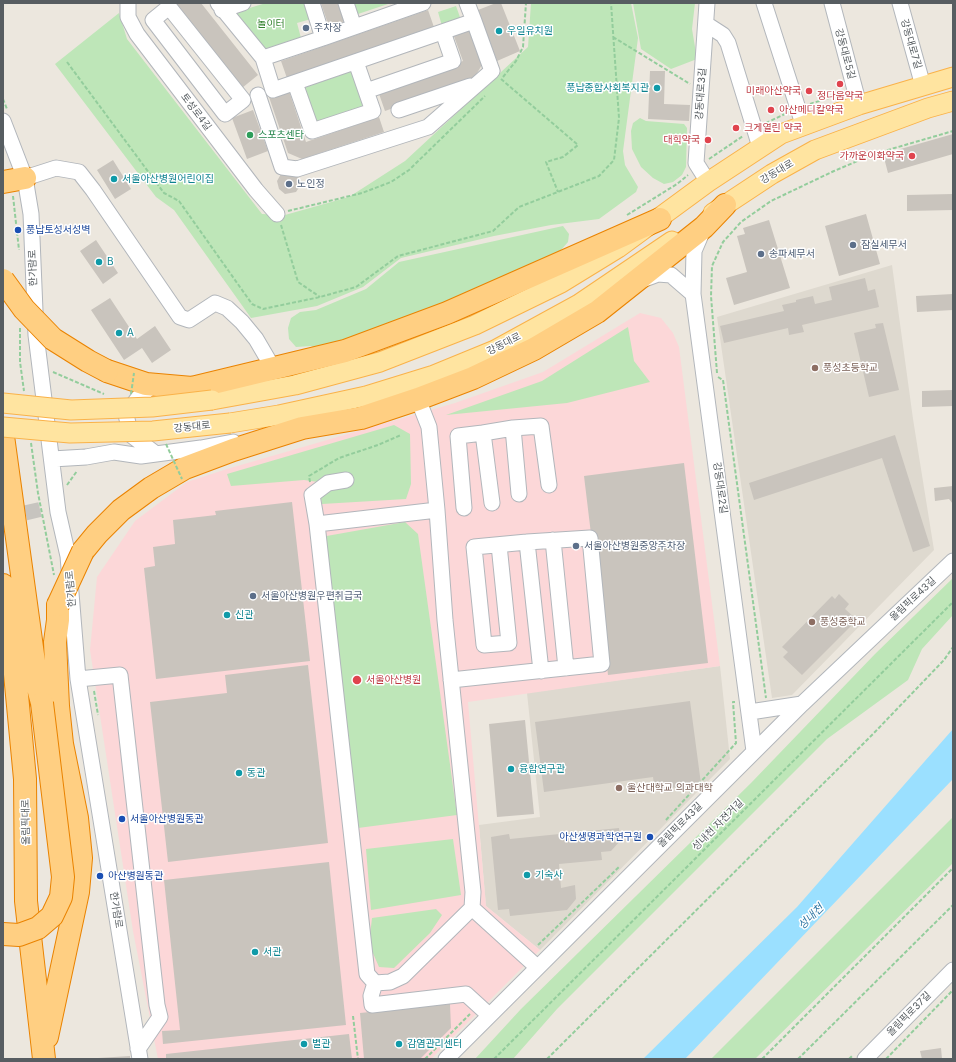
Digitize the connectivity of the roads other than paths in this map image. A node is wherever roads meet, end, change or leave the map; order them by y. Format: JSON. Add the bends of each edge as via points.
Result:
{"nodes":[{"id":1,"x":128,"y":3,"type":"edge"},
{"id":2,"x":243,"y":3,"type":"edge"},
{"id":3,"x":312,"y":3,"type":"edge"},
{"id":4,"x":346,"y":3,"type":"edge"},
{"id":5,"x":423,"y":3,"type":"edge"},
{"id":6,"x":467,"y":3,"type":"edge"},
{"id":7,"x":707,"y":3,"type":"edge"},
{"id":8,"x":764,"y":3,"type":"edge"},
{"id":9,"x":832,"y":3,"type":"edge"},
{"id":10,"x":900,"y":3,"type":"edge"},
{"id":11,"x":168,"y":5,"type":"edge"},
{"id":12,"x":220,"y":6,"type":"edge"},
{"id":13,"x":474,"y":21,"type":"junction"},
{"id":14,"x":706,"y":24,"type":"junction"},
{"id":15,"x":354,"y":27,"type":"junction"},
{"id":16,"x":443,"y":32,"type":"junction"},
{"id":17,"x":324,"y":38,"type":"junction"},
{"id":18,"x":263,"y":58,"type":"junction"},
{"id":19,"x":356,"y":62,"type":"junction"},
{"id":20,"x":953,"y":77,"type":"edge"},
{"id":21,"x":295,"y":83,"type":"junction"},
{"id":22,"x":476,"y":84,"type":"junction"},
{"id":23,"x":923,"y":86,"type":"junction"},
{"id":24,"x":273,"y":90,"type":"junction"},
{"id":25,"x":366,"y":91,"type":"junction"},
{"id":26,"x":258,"y":95,"type":"junction"},
{"id":27,"x":243,"y":100,"type":"junction"},
{"id":28,"x":953,"y":102,"type":"edge"},
{"id":29,"x":859,"y":105,"type":"junction"},
{"id":30,"x":399,"y":110,"type":"dead end"},
{"id":31,"x":3,"y":121,"type":"edge"},
{"id":32,"x":804,"y":124,"type":"junction"},
{"id":33,"x":760,"y":147,"type":"junction"},
{"id":34,"x":13,"y":180,"type":"edge"},
{"id":35,"x":708,"y":182,"type":"junction"},
{"id":36,"x":725,"y":205,"type":"junction"},
{"id":37,"x":277,"y":214,"type":"road end"},
{"id":38,"x":660,"y":219,"type":"junction"},
{"id":39,"x":704,"y":227,"type":"junction"},
{"id":40,"x":3,"y":280,"type":"edge"},
{"id":41,"x":633,"y":284,"type":"junction"},
{"id":42,"x":693,"y":294,"type":"junction"},
{"id":43,"x":273,"y":368,"type":"junction"},
{"id":44,"x":154,"y":385,"type":"junction"},
{"id":45,"x":418,"y":399,"type":"junction"},
{"id":46,"x":3,"y":403,"type":"edge"},
{"id":47,"x":3,"y":427,"type":"edge"},
{"id":48,"x":302,"y":428,"type":"junction"},
{"id":49,"x":513,"y":428,"type":"junction"},
{"id":50,"x":484,"y":432,"type":"junction"},
{"id":51,"x":131,"y":435,"type":"junction"},
{"id":52,"x":3,"y":436,"type":"edge"},
{"id":53,"x":114,"y":452,"type":"junction"},
{"id":54,"x":156,"y":454,"type":"junction"},
{"id":55,"x":52,"y":459,"type":"junction"},
{"id":56,"x":346,"y":480,"type":"dead end"},
{"id":57,"x":549,"y":486,"type":"dead end"},
{"id":58,"x":519,"y":494,"type":"dead end"},
{"id":59,"x":492,"y":502,"type":"dead end"},
{"id":60,"x":464,"y":508,"type":"dead end"},
{"id":61,"x":437,"y":510,"type":"junction"},
{"id":62,"x":317,"y":524,"type":"junction"},
{"id":63,"x":553,"y":540,"type":"junction"},
{"id":64,"x":527,"y":542,"type":"junction"},
{"id":65,"x":500,"y":545,"type":"junction"},
{"id":66,"x":953,"y":561,"type":"edge"},
{"id":67,"x":70,"y":579,"type":"junction"},
{"id":68,"x":3,"y":585,"type":"edge"},
{"id":69,"x":58,"y":605,"type":"junction"},
{"id":70,"x":566,"y":668,"type":"junction"},
{"id":71,"x":541,"y":670,"type":"junction"},
{"id":72,"x":78,"y":678,"type":"junction"},
{"id":73,"x":451,"y":680,"type":"junction"},
{"id":74,"x":42,"y":703,"type":"junction"},
{"id":75,"x":802,"y":704,"type":"junction"},
{"id":76,"x":750,"y":712,"type":"junction"},
{"id":77,"x":754,"y":751,"type":"junction"},
{"id":78,"x":472,"y":908,"type":"junction"},
{"id":79,"x":3,"y":934,"type":"edge"},
{"id":80,"x":537,"y":967,"type":"junction"},
{"id":81,"x":953,"y":970,"type":"edge"},
{"id":82,"x":375,"y":983,"type":"junction"},
{"id":83,"x":482,"y":1012,"type":"junction"},
{"id":84,"x":139,"y":1054,"type":"edge"},
{"id":85,"x":44,"y":1056,"type":"edge"},
{"id":86,"x":446,"y":1059,"type":"edge"},
{"id":87,"x":865,"y":1059,"type":"edge"}],
"edges":[{"from":1,"to":37,"type":"street","name":"토성로4길","via":[[128,17],[137,34]]},
{"from":2,"to":12,"type":"street"},
{"from":3,"to":17,"type":"street"},
{"from":4,"to":15,"type":"street"},
{"from":5,"to":15,"type":"street"},
{"from":6,"to":13,"type":"street"},
{"from":7,"to":14,"type":"street","name":"강동대로3길"},
{"from":8,"to":32,"type":"street"},
{"from":9,"to":29,"type":"street","name":"강동대로5길"},
{"from":10,"to":23,"type":"street","name":"강동대로7길"},
{"from":11,"to":27,"type":"street"},
{"from":11,"to":27,"type":"street","via":[[153,20],[224,114]]},
{"from":12,"to":18,"type":"street"},
{"from":13,"to":16,"type":"street"},
{"from":13,"to":22,"type":"street","via":[[492,71]]},
{"from":14,"to":33,"type":"street","via":[[723,35],[728,43]]},
{"from":14,"to":35,"type":"street","name":"강동대로3길","via":[[696,163]]},
{"from":15,"to":17,"type":"street"},
{"from":16,"to":19,"type":"street"},
{"from":16,"to":25,"type":"street","via":[[454,61]]},
{"from":17,"to":18,"type":"street"},
{"from":18,"to":24,"type":"street"},
{"from":19,"to":21,"type":"street"},
{"from":19,"to":25,"type":"street"},
{"from":20,"to":23,"type":"main road"},
{"from":21,"to":24,"type":"street"},
{"from":21,"to":25,"type":"street","via":[[312,131],[373,111]]},
{"from":22,"to":26,"type":"street","via":[[428,127],[297,168],[282,166]]},
{"from":22,"to":30,"type":"street"},
{"from":23,"to":29,"type":"main road"},
{"from":24,"to":26,"type":"street"},
{"from":26,"to":27,"type":"street"},
{"from":28,"to":36,"type":"main road","name":"강동대로","via":[[928,108],[815,150]]},
{"from":29,"to":32,"type":"main road"},
{"from":31,"to":34,"type":"street","name":"한가람로"},
{"from":32,"to":33,"type":"main road"},
{"from":33,"to":35,"type":"main road"},
{"from":34,"to":43,"type":"street","via":[[56,168],[79,172],[180,318],[189,320],[215,302],[227,308],[251,333]]},
{"from":34,"to":55,"type":"street","name":"한가람로","via":[[31,214],[36,336]]},
{"from":35,"to":38,"type":"main road"},
{"from":36,"to":39,"type":"highway"},
{"from":36,"to":47,"type":"main road","name":"강동대로","bridge":true,"via":[[579,304],[495,350],[434,375],[366,396],[278,415],[153,431],[77,433]]},
{"from":38,"to":43,"type":"highway","via":[[447,313],[345,351]]},
{"from":38,"to":46,"type":"main road","bridge":true,"via":[[561,283],[475,325],[380,362],[295,385],[212,400],[152,407],[71,410]]},
{"from":39,"to":41,"type":"highway"},
{"from":39,"to":42,"type":"street","name":"강동대로2길","via":[[694,251]]},
{"from":40,"to":44,"type":"highway","bridge":true,"via":[[24,309],[52,339],[107,371]]},
{"from":41,"to":42,"type":"street","via":[[658,274],[671,275]]},
{"from":41,"to":45,"type":"highway","via":[[597,312],[534,349],[473,378]]},
{"from":42,"to":76,"type":"street","name":"강동대로2길"},
{"from":43,"to":44,"type":"highway","via":[[192,388]]},
{"from":44,"to":51,"type":"street","via":[[138,398],[126,415]]},
{"from":45,"to":48,"type":"highway","via":[[360,418]]},
{"from":45,"to":61,"type":"street","via":[[429,427]]},
{"from":48,"to":54,"type":"street"},
{"from":48,"to":67,"type":"highway","bridge":true,"via":[[201,461],[168,477],[110,520],[83,551]]},
{"from":49,"to":50,"type":"street"},
{"from":49,"to":57,"type":"street","via":[[541,426]]},
{"from":49,"to":58,"type":"street"},
{"from":50,"to":59,"type":"street"},
{"from":50,"to":60,"type":"street","via":[[458,436]]},
{"from":51,"to":53,"type":"street"},
{"from":51,"to":54,"type":"street"},
{"from":52,"to":74,"type":"highway","via":[[37,684]]},
{"from":53,"to":54,"type":"street","via":[[142,456]]},
{"from":53,"to":55,"type":"street"},
{"from":55,"to":67,"type":"street","name":"한가람로"},
{"from":56,"to":62,"type":"street","via":[[328,483],[312,495]]},
{"from":61,"to":62,"type":"street"},
{"from":61,"to":73,"type":"street"},
{"from":62,"to":82,"type":"street","via":[[367,974]]},
{"from":63,"to":64,"type":"street"},
{"from":63,"to":70,"type":"street"},
{"from":63,"to":70,"type":"street","via":[[590,538],[602,664]]},
{"from":64,"to":65,"type":"street"},
{"from":64,"to":71,"type":"street"},
{"from":65,"to":65,"type":"street","via":[[474,547],[484,646],[509,643]]},
{"from":66,"to":75,"type":"street","name":"올림픽로43길"},
{"from":67,"to":69,"type":"highway","bridge":true},
{"from":67,"to":72,"type":"street","name":"한가람로"},
{"from":68,"to":85,"type":"highway","name":"올림픽대로","via":[[25,779],[26,901]]},
{"from":69,"to":74,"type":"highway","via":[[48,624]]},
{"from":69,"to":85,"type":"highway","via":[[55,642],[58,706],[62,744],[80,839],[80,876]]},
{"from":70,"to":71,"type":"street"},
{"from":71,"to":73,"type":"street"},
{"from":72,"to":84,"type":"street","name":"한가람로"},
{"from":72,"to":84,"type":"street","via":[[120,675],[160,1017]]},
{"from":73,"to":78,"type":"street","via":[[473,892]]},
{"from":74,"to":79,"type":"highway","bridge":true,"via":[[54,820],[63,877],[61,897],[52,916],[38,928],[19,935]]},
{"from":75,"to":76,"type":"street"},
{"from":75,"to":77,"type":"street","name":"올림픽로43길"},
{"from":76,"to":77,"type":"street","name":"강동대로2길"},
{"from":77,"to":80,"type":"street","name":"올림픽로43길"},
{"from":78,"to":80,"type":"street"},
{"from":78,"to":82,"type":"street","via":[[403,976],[390,982]]},
{"from":80,"to":83,"type":"street","name":"올림픽로43길"},
{"from":81,"to":87,"type":"street","name":"올림픽로37길"},
{"from":82,"to":83,"type":"street","via":[[371,996],[372,1005],[466,994]]},
{"from":83,"to":86,"type":"street","name":"올림픽로43길"}]}
